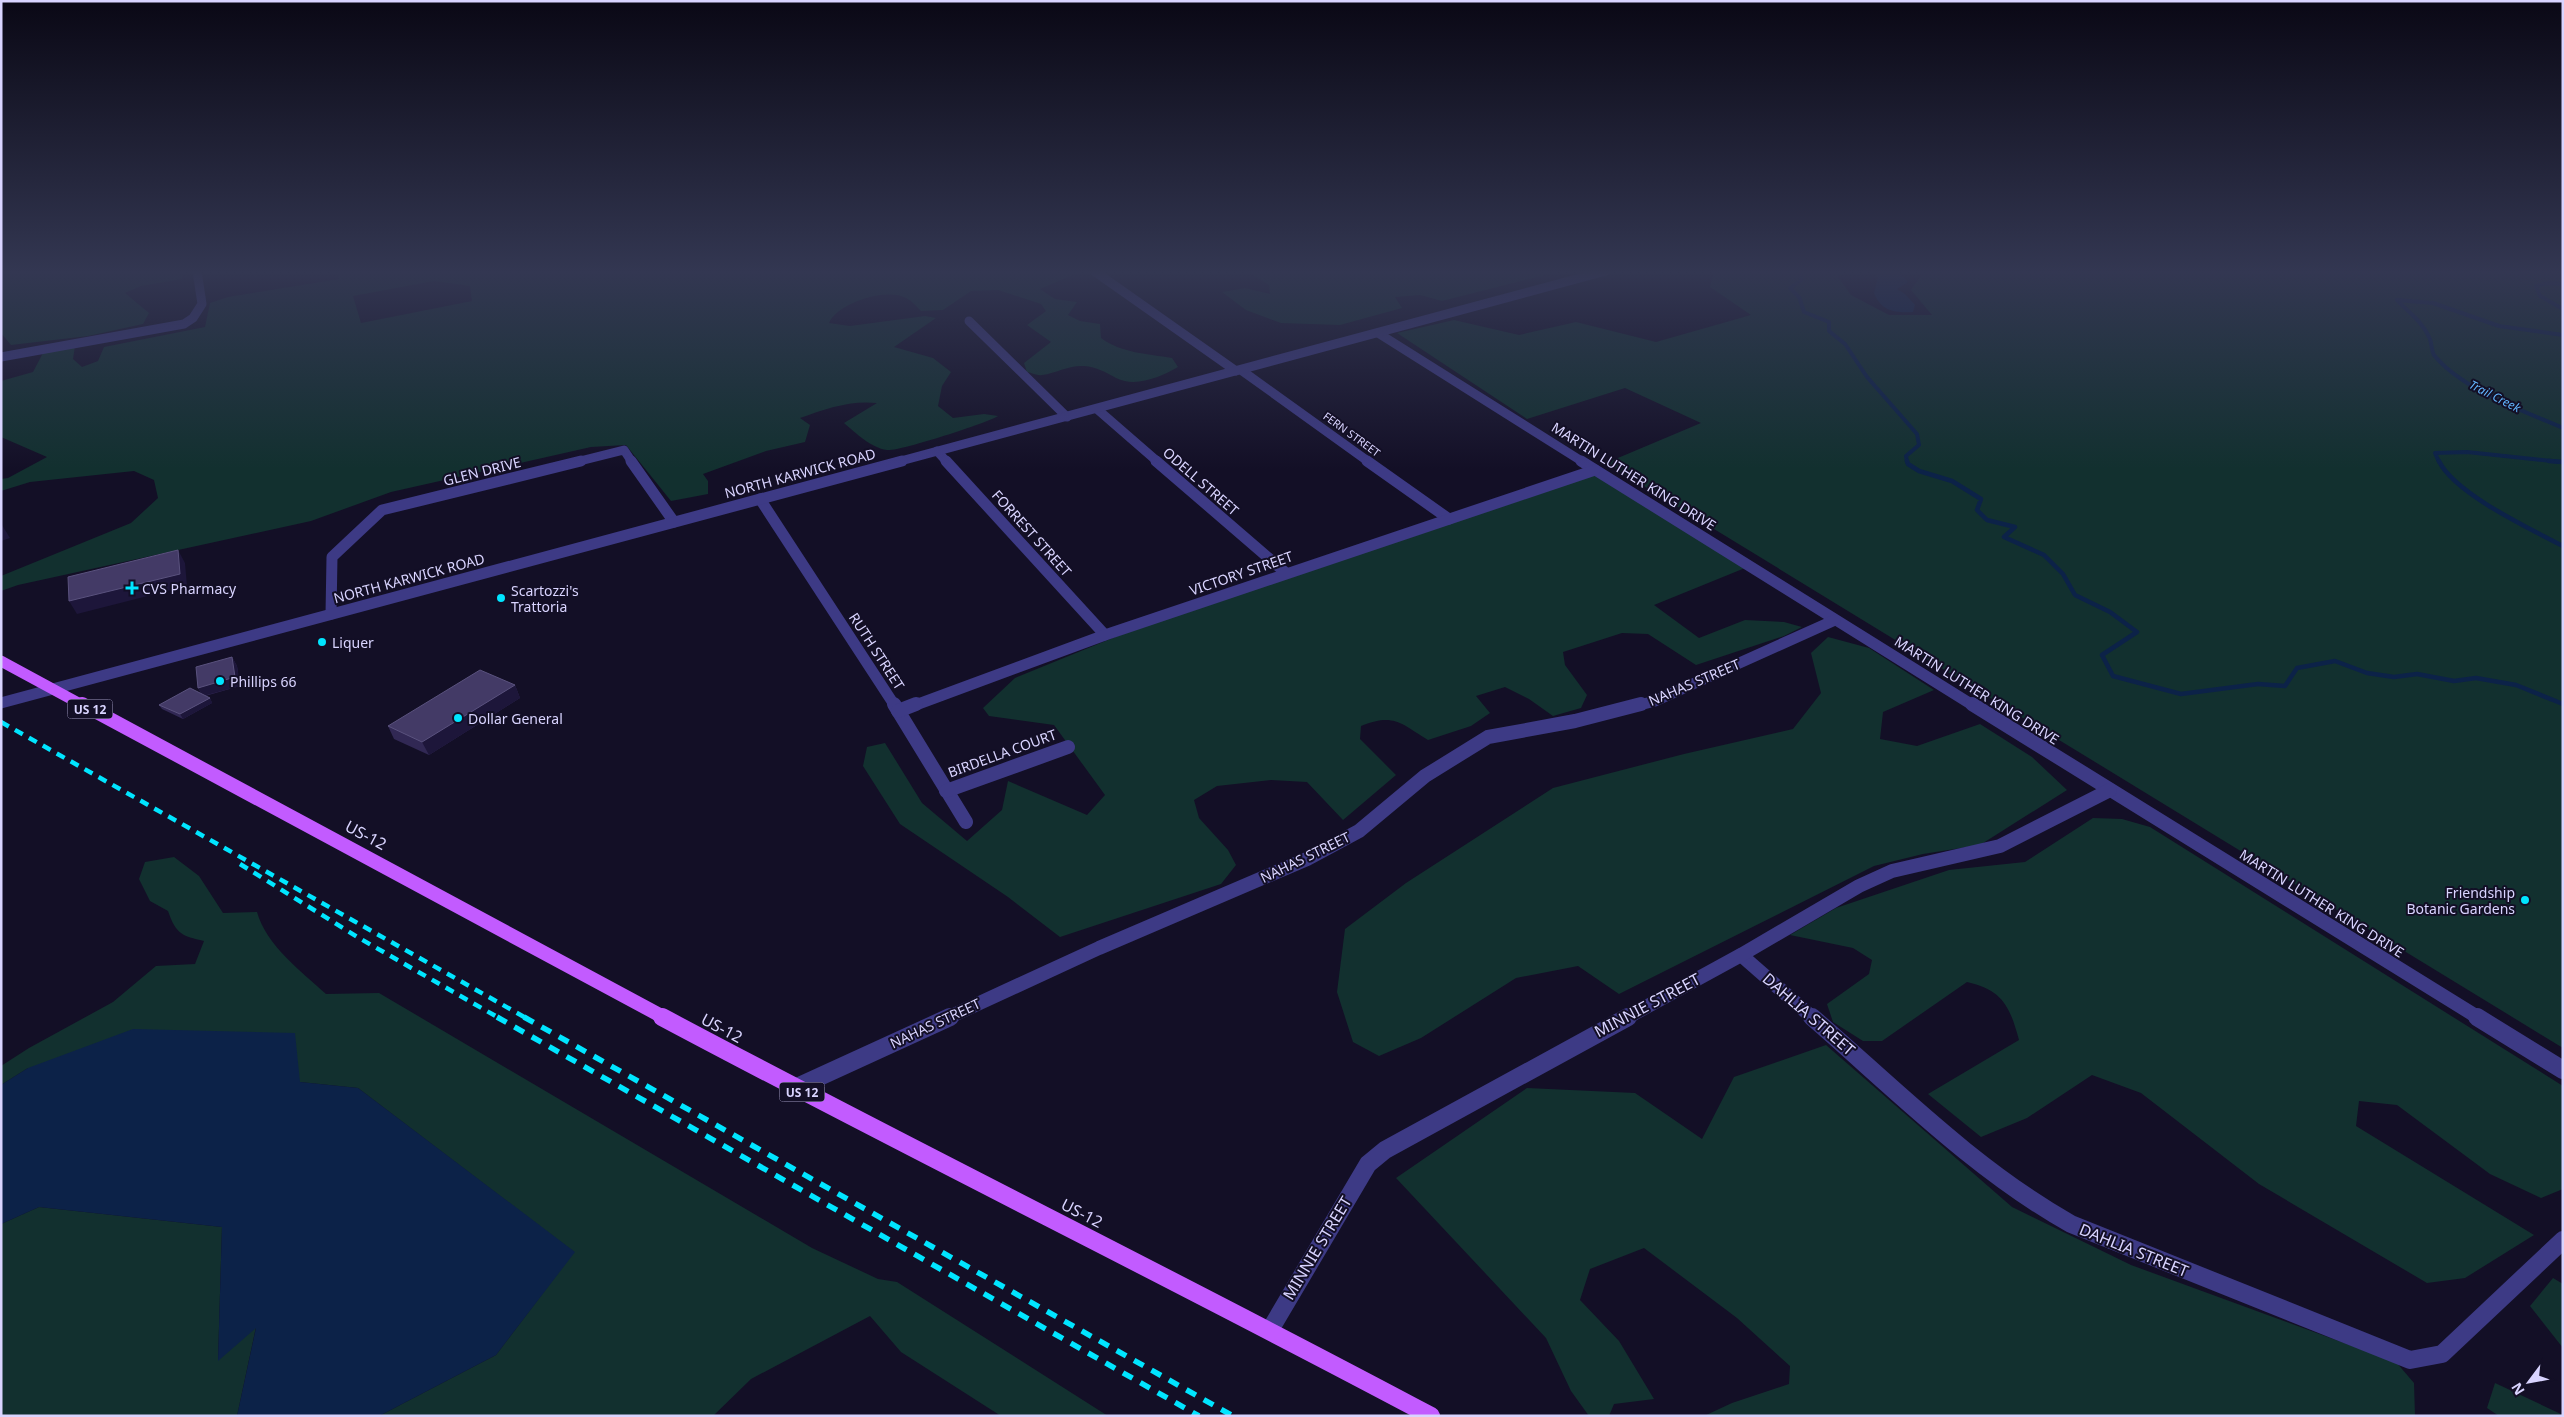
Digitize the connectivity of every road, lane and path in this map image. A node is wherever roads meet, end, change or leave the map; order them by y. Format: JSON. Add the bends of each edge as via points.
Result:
{"nodes":[{"id":1,"x":111,"y":337,"type":"edge"},
{"id":2,"x":986,"y":337,"type":"edge"},
{"id":3,"x":1191,"y":337,"type":"edge"},
{"id":4,"x":1359,"y":337,"type":"edge"},
{"id":5,"x":1386,"y":337,"type":"edge"},
{"id":6,"x":1,"y":357,"type":"edge"},
{"id":7,"x":1239,"y":370,"type":"junction"},
{"id":8,"x":1097,"y":408,"type":"junction"},
{"id":9,"x":1067,"y":416,"type":"junction"},
{"id":10,"x":938,"y":451,"type":"junction"},
{"id":11,"x":1595,"y":470,"type":"junction"},
{"id":12,"x":760,"y":499,"type":"junction"},
{"id":13,"x":1449,"y":519,"type":"junction"},
{"id":14,"x":674,"y":522,"type":"junction"},
{"id":15,"x":1286,"y":574,"type":"junction"},
{"id":16,"x":331,"y":614,"type":"junction"},
{"id":17,"x":1835,"y":620,"type":"junction"},
{"id":18,"x":1105,"y":635,"type":"junction"},
{"id":19,"x":1,"y":661,"type":"edge"},
{"id":20,"x":52,"y":689,"type":"junction"},
{"id":21,"x":1,"y":703,"type":"edge"},
{"id":22,"x":898,"y":711,"type":"junction"},
{"id":23,"x":1068,"y":747,"type":"dead end"},
{"id":24,"x":2110,"y":790,"type":"junction"},
{"id":25,"x":946,"y":791,"type":"junction"},
{"id":26,"x":966,"y":822,"type":"dead end"},
{"id":27,"x":1741,"y":955,"type":"junction"},
{"id":28,"x":2563,"y":1070,"type":"edge"},
{"id":29,"x":795,"y":1088,"type":"junction"},
{"id":30,"x":2563,"y":1240,"type":"edge"},
{"id":31,"x":1270,"y":1330,"type":"junction"},
{"id":32,"x":1431,"y":1416,"type":"edge"}],
"edges":[{"from":1,"to":6,"type":"street"},
{"from":2,"to":9,"type":"street"},
{"from":3,"to":7,"type":"street","name":"FERN STREET"},
{"from":4,"to":7,"type":"street","name":"NORTH KARWICK ROAD"},
{"from":5,"to":11,"type":"street","name":"MARTIN LUTHER KING DRIVE"},
{"from":7,"to":8,"type":"street","name":"NORTH KARWICK ROAD"},
{"from":7,"to":13,"type":"street","name":"FERN STREET"},
{"from":8,"to":9,"type":"street","name":"NORTH KARWICK ROAD"},
{"from":8,"to":15,"type":"street","name":"ODELL STREET"},
{"from":9,"to":10,"type":"street","name":"NORTH KARWICK ROAD"},
{"from":10,"to":12,"type":"street","name":"NORTH KARWICK ROAD"},
{"from":10,"to":18,"type":"street","name":"FORREST STREET"},
{"from":11,"to":13,"type":"street","name":"VICTORY STREET"},
{"from":11,"to":17,"type":"street","name":"MARTIN LUTHER KING DRIVE"},
{"from":12,"to":14,"type":"street","name":"NORTH KARWICK ROAD"},
{"from":12,"to":22,"type":"street","name":"RUTH STREET"},
{"from":13,"to":15,"type":"street","name":"VICTORY STREET"},
{"from":14,"to":16,"type":"street","name":"NORTH KARWICK ROAD"},
{"from":14,"to":16,"type":"street","name":"GLEN DRIVE","via":[[624,450],[382,510],[332,557]]},
{"from":15,"to":18,"type":"street","name":"VICTORY STREET"},
{"from":16,"to":20,"type":"street","name":"NORTH KARWICK ROAD"},
{"from":17,"to":24,"type":"street","name":"MARTIN LUTHER KING DRIVE"},
{"from":17,"to":29,"type":"street","name":"NAHAS STREET","via":[[1655,701],[1575,721],[1488,736],[1425,776],[1358,831],[1307,859],[1099,948]]},
{"from":18,"to":22,"type":"street","name":"VICTORY STREET"},
{"from":19,"to":20,"type":"main road","name":"US-12","number":"US 12"},
{"from":20,"to":21,"type":"street","name":"NORTH KARWICK ROAD"},
{"from":20,"to":29,"type":"main road","name":"US-12","number":"US 12"},
{"from":22,"to":25,"type":"street","name":"RUTH STREET"},
{"from":23,"to":25,"type":"street","name":"BIRDELLA COURT"},
{"from":24,"to":27,"type":"street","name":"MINNIE STREET","via":[[2000,846],[1892,871],[1859,886]]},
{"from":24,"to":28,"type":"street","name":"MARTIN LUTHER KING DRIVE"},
{"from":25,"to":26,"type":"street","name":"RUTH STREET"},
{"from":27,"to":30,"type":"street","name":"DAHLIA STREET","via":[[1980,1163],[2037,1205],[2071,1224],[2126,1247],[2410,1360],[2442,1354]]},
{"from":27,"to":31,"type":"street","name":"MINNIE STREET","via":[[1385,1150],[1368,1164]]},
{"from":29,"to":31,"type":"main road","name":"US-12","number":"US 12"},
{"from":31,"to":32,"type":"main road","name":"US-12","number":"US 12"}]}
